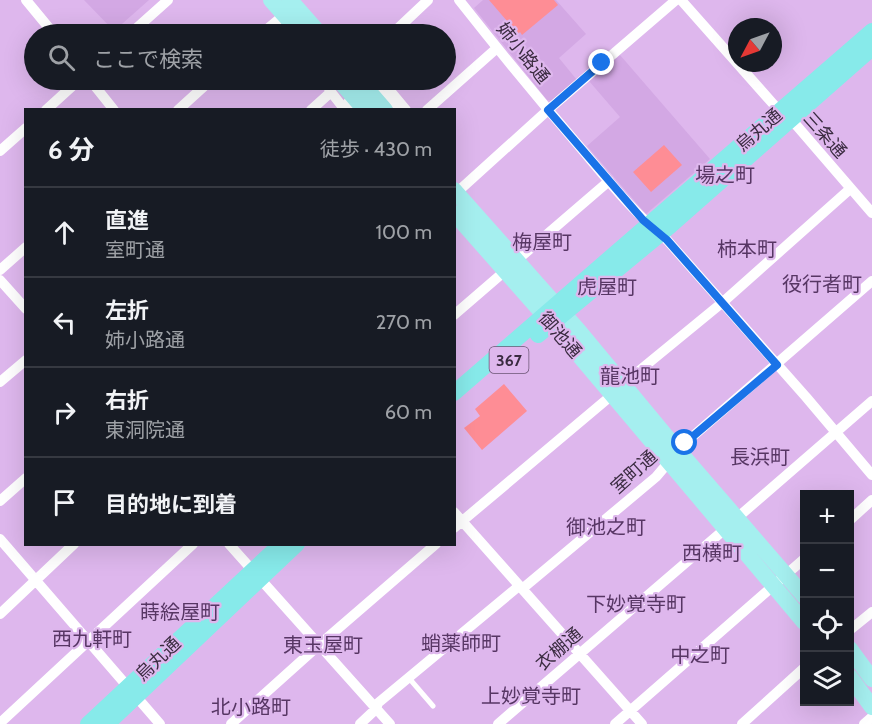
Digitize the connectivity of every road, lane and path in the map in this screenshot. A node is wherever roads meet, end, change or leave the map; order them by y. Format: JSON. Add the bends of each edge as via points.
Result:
{"nodes":[{"id":1,"x":26,"y":0,"type":"edge"},
{"id":2,"x":168,"y":0,"type":"edge"},
{"id":3,"x":271,"y":0,"type":"edge"},
{"id":4,"x":428,"y":0,"type":"edge"},
{"id":5,"x":459,"y":0,"type":"edge"},
{"id":6,"x":676,"y":0,"type":"edge"},
{"id":7,"x":681,"y":0,"type":"edge"},
{"id":8,"x":292,"y":5,"type":"edge"},
{"id":9,"x":46,"y":24,"type":"edge"},
{"id":10,"x":141,"y":24,"type":"edge"},
{"id":11,"x":272,"y":24,"type":"edge"},
{"id":12,"x":298,"y":24,"type":"edge"},
{"id":13,"x":310,"y":24,"type":"edge"},
{"id":14,"x":403,"y":24,"type":"edge"},
{"id":15,"x":872,"y":31,"type":"edge"},
{"id":16,"x":497,"y":48,"type":"junction"},
{"id":17,"x":872,"y":48,"type":"edge"},
{"id":18,"x":456,"y":84,"type":"edge"},
{"id":19,"x":68,"y":90,"type":"edge"},
{"id":20,"x":98,"y":90,"type":"edge"},
{"id":21,"x":201,"y":90,"type":"edge"},
{"id":22,"x":331,"y":90,"type":"edge"},
{"id":23,"x":337,"y":90,"type":"edge"},
{"id":24,"x":340,"y":90,"type":"edge"},
{"id":25,"x":368,"y":90,"type":"edge"},
{"id":26,"x":380,"y":90,"type":"edge"},
{"id":27,"x":389,"y":90,"type":"edge"},
{"id":28,"x":450,"y":90,"type":"edge"},
{"id":29,"x":345,"y":105,"type":"edge"},
{"id":30,"x":48,"y":108,"type":"edge"},
{"id":31,"x":112,"y":108,"type":"edge"},
{"id":32,"x":180,"y":108,"type":"edge"},
{"id":33,"x":313,"y":108,"type":"edge"},
{"id":34,"x":362,"y":108,"type":"edge"},
{"id":35,"x":383,"y":108,"type":"edge"},
{"id":36,"x":396,"y":108,"type":"edge"},
{"id":37,"x":404,"y":108,"type":"edge"},
{"id":38,"x":429,"y":108,"type":"edge"},
{"id":39,"x":548,"y":110,"type":"junction"},
{"id":40,"x":786,"y":116,"type":"junction"},
{"id":41,"x":24,"y":130,"type":"edge"},
{"id":42,"x":0,"y":151,"type":"edge"},
{"id":43,"x":609,"y":181,"type":"junction"},
{"id":44,"x":850,"y":189,"type":"junction"},
{"id":45,"x":456,"y":192,"type":"edge"},
{"id":46,"x":456,"y":194,"type":"edge"},
{"id":47,"x":872,"y":213,"type":"edge"},
{"id":48,"x":456,"y":215,"type":"edge"},
{"id":49,"x":655,"y":230,"type":"junction"},
{"id":50,"x":24,"y":249,"type":"edge"},
{"id":51,"x":511,"y":266,"type":"junction"},
{"id":52,"x":0,"y":270,"type":"edge"},
{"id":53,"x":0,"y":280,"type":"edge"},
{"id":54,"x":872,"y":281,"type":"edge"},
{"id":55,"x":723,"y":302,"type":"junction"},
{"id":56,"x":24,"y":307,"type":"edge"},
{"id":57,"x":456,"y":313,"type":"edge"},
{"id":58,"x":554,"y":315,"type":"junction"},
{"id":59,"x":24,"y":362,"type":"edge"},
{"id":60,"x":777,"y":365,"type":"junction"},
{"id":61,"x":0,"y":382,"type":"edge"},
{"id":62,"x":618,"y":389,"type":"junction"},
{"id":63,"x":456,"y":391,"type":"edge"},
{"id":64,"x":872,"y":401,"type":"edge"},
{"id":65,"x":456,"y":405,"type":"edge"},
{"id":66,"x":836,"y":433,"type":"junction"},
{"id":67,"x":674,"y":457,"type":"junction"},
{"id":68,"x":872,"y":475,"type":"edge"},
{"id":69,"x":24,"y":480,"type":"edge"},
{"id":70,"x":872,"y":500,"type":"edge"},
{"id":71,"x":0,"y":501,"type":"edge"},
{"id":72,"x":854,"y":516,"type":"edge"},
{"id":73,"x":731,"y":523,"type":"junction"},
{"id":74,"x":458,"y":525,"type":"edge"},
{"id":75,"x":0,"y":539,"type":"edge"},
{"id":76,"x":72,"y":546,"type":"edge"},
{"id":77,"x":191,"y":546,"type":"edge"},
{"id":78,"x":231,"y":546,"type":"edge"},
{"id":79,"x":279,"y":546,"type":"edge"},
{"id":80,"x":294,"y":546,"type":"edge"},
{"id":81,"x":434,"y":546,"type":"edge"},
{"id":82,"x":800,"y":562,"type":"edge"},
{"id":83,"x":257,"y":574,"type":"junction"},
{"id":84,"x":37,"y":580,"type":"junction"},
{"id":85,"x":780,"y":580,"type":"junction"},
{"id":86,"x":520,"y":587,"type":"junction"},
{"id":87,"x":800,"y":593,"type":"edge"},
{"id":88,"x":872,"y":612,"type":"edge"},
{"id":89,"x":0,"y":614,"type":"edge"},
{"id":90,"x":800,"y":615,"type":"edge"},
{"id":91,"x":854,"y":626,"type":"edge"},
{"id":92,"x":90,"y":641,"type":"junction"},
{"id":93,"x":319,"y":645,"type":"junction"},
{"id":94,"x":851,"y":652,"type":"edge"},
{"id":95,"x":579,"y":653,"type":"junction"},
{"id":96,"x":800,"y":672,"type":"edge"},
{"id":97,"x":408,"y":677,"type":"junction"},
{"id":98,"x":872,"y":679,"type":"edge"},
{"id":99,"x":854,"y":684,"type":"edge"},
{"id":100,"x":133,"y":692,"type":"junction"},
{"id":101,"x":433,"y":706,"type":"dead end"},
{"id":102,"x":872,"y":707,"type":"edge"},
{"id":103,"x":376,"y":709,"type":"junction"},
{"id":104,"x":630,"y":711,"type":"junction"},
{"id":105,"x":872,"y":717,"type":"edge"},
{"id":106,"x":0,"y":723,"type":"edge"},
{"id":107,"x":88,"y":724,"type":"edge"},
{"id":108,"x":107,"y":724,"type":"edge"},
{"id":109,"x":160,"y":724,"type":"edge"},
{"id":110,"x":231,"y":724,"type":"edge"},
{"id":111,"x":360,"y":724,"type":"edge"},
{"id":112,"x":390,"y":724,"type":"edge"},
{"id":113,"x":498,"y":724,"type":"edge"},
{"id":114,"x":615,"y":724,"type":"edge"},
{"id":115,"x":642,"y":724,"type":"edge"},
{"id":116,"x":742,"y":724,"type":"edge"},
{"id":117,"x":864,"y":724,"type":"edge"}],
"edges":[{"from":1,"to":9,"type":"street"},
{"from":2,"to":10,"type":"street"},
{"from":3,"to":8,"type":"main road"},
{"from":4,"to":14,"type":"street"},
{"from":5,"to":16,"type":"street","name":"姉小路通"},
{"from":6,"to":39,"type":"street"},
{"from":7,"to":40,"type":"street","name":"三条通"},
{"from":8,"to":11,"type":"street"},
{"from":8,"to":12,"type":"main road"},
{"from":8,"to":13,"type":"main road"},
{"from":15,"to":40,"type":"highway","name":"烏丸通","number":"367"},
{"from":16,"to":18,"type":"street"},
{"from":16,"to":39,"type":"street","name":"姉小路通"},
{"from":17,"to":40,"type":"highway","name":"烏丸通","number":"367"},
{"from":19,"to":30,"type":"street"},
{"from":20,"to":31,"type":"street"},
{"from":21,"to":32,"type":"street"},
{"from":22,"to":33,"type":"street"},
{"from":23,"to":29,"type":"street"},
{"from":24,"to":34,"type":"main road"},
{"from":25,"to":35,"type":"main road"},
{"from":26,"to":36,"type":"lane"},
{"from":27,"to":37,"type":"street"},
{"from":28,"to":38,"type":"street"},
{"from":39,"to":43,"type":"street","name":"姉小路通"},
{"from":39,"to":45,"type":"street"},
{"from":40,"to":44,"type":"street","name":"三条通"},
{"from":40,"to":49,"type":"highway","name":"烏丸通","number":"367"},
{"from":41,"to":42,"type":"street"},
{"from":43,"to":49,"type":"street","name":"姉小路通"},
{"from":43,"to":51,"type":"street"},
{"from":44,"to":47,"type":"street","name":"三条通"},
{"from":44,"to":55,"type":"street"},
{"from":46,"to":51,"type":"main road","name":"御池通"},
{"from":48,"to":51,"type":"main road","name":"御池通"},
{"from":49,"to":55,"type":"street","name":"姉小路通"},
{"from":49,"to":58,"type":"highway","name":"烏丸通","number":"367"},
{"from":50,"to":52,"type":"street"},
{"from":51,"to":57,"type":"street"},
{"from":51,"to":58,"type":"main road","name":"御池通"},
{"from":53,"to":56,"type":"street"},
{"from":54,"to":60,"type":"street","name":"室町通"},
{"from":55,"to":60,"type":"street","name":"姉小路通"},
{"from":55,"to":62,"type":"street"},
{"from":58,"to":62,"type":"main road","name":"御池通"},
{"from":58,"to":63,"type":"highway","name":"烏丸通","number":"367"},
{"from":58,"to":65,"type":"highway","name":"烏丸通","number":"367"},
{"from":59,"to":61,"type":"street"},
{"from":60,"to":66,"type":"street","name":"姉小路通"},
{"from":60,"to":67,"type":"street","name":"室町通"},
{"from":62,"to":67,"type":"main road","name":"御池通"},
{"from":62,"to":74,"type":"street"},
{"from":64,"to":66,"type":"street","name":"衣棚通"},
{"from":66,"to":68,"type":"street","name":"姉小路通"},
{"from":66,"to":73,"type":"street","name":"衣棚通"},
{"from":67,"to":73,"type":"main road","name":"御池通"},
{"from":67,"to":86,"type":"street","name":"室町通","via":[[656,477]]},
{"from":69,"to":71,"type":"street"},
{"from":70,"to":72,"type":"street"},
{"from":73,"to":85,"type":"main road","name":"御池通"},
{"from":73,"to":95,"type":"street","name":"衣棚通"},
{"from":74,"to":86,"type":"street"},
{"from":75,"to":84,"type":"street"},
{"from":76,"to":84,"type":"street"},
{"from":77,"to":92,"type":"street"},
{"from":78,"to":83,"type":"street"},
{"from":79,"to":83,"type":"highway","name":"烏丸通"},
{"from":80,"to":83,"type":"highway","name":"烏丸通"},
{"from":81,"to":93,"type":"street"},
{"from":82,"to":85,"type":"street"},
{"from":83,"to":93,"type":"street"},
{"from":83,"to":100,"type":"highway","name":"烏丸通"},
{"from":84,"to":89,"type":"street"},
{"from":84,"to":92,"type":"street"},
{"from":85,"to":87,"type":"main road","name":"御池通"},
{"from":85,"to":90,"type":"main road","name":"御池通"},
{"from":85,"to":104,"type":"street"},
{"from":86,"to":95,"type":"street"},
{"from":86,"to":97,"type":"street","name":"室町通"},
{"from":88,"to":91,"type":"street"},
{"from":92,"to":100,"type":"street"},
{"from":92,"to":106,"type":"street"},
{"from":93,"to":103,"type":"street"},
{"from":93,"to":110,"type":"street"},
{"from":94,"to":98,"type":"main road"},
{"from":95,"to":104,"type":"street"},
{"from":95,"to":113,"type":"street","name":"衣棚通"},
{"from":96,"to":116,"type":"street"},
{"from":97,"to":101,"type":"lane"},
{"from":97,"to":103,"type":"street","name":"室町通"},
{"from":99,"to":102,"type":"main road"},
{"from":100,"to":107,"type":"highway","name":"烏丸通"},
{"from":100,"to":108,"type":"highway","name":"烏丸通"},
{"from":100,"to":109,"type":"street"},
{"from":103,"to":111,"type":"street","name":"室町通"},
{"from":103,"to":112,"type":"street"},
{"from":104,"to":114,"type":"street"},
{"from":104,"to":115,"type":"street"},
{"from":105,"to":117,"type":"street"}]}
